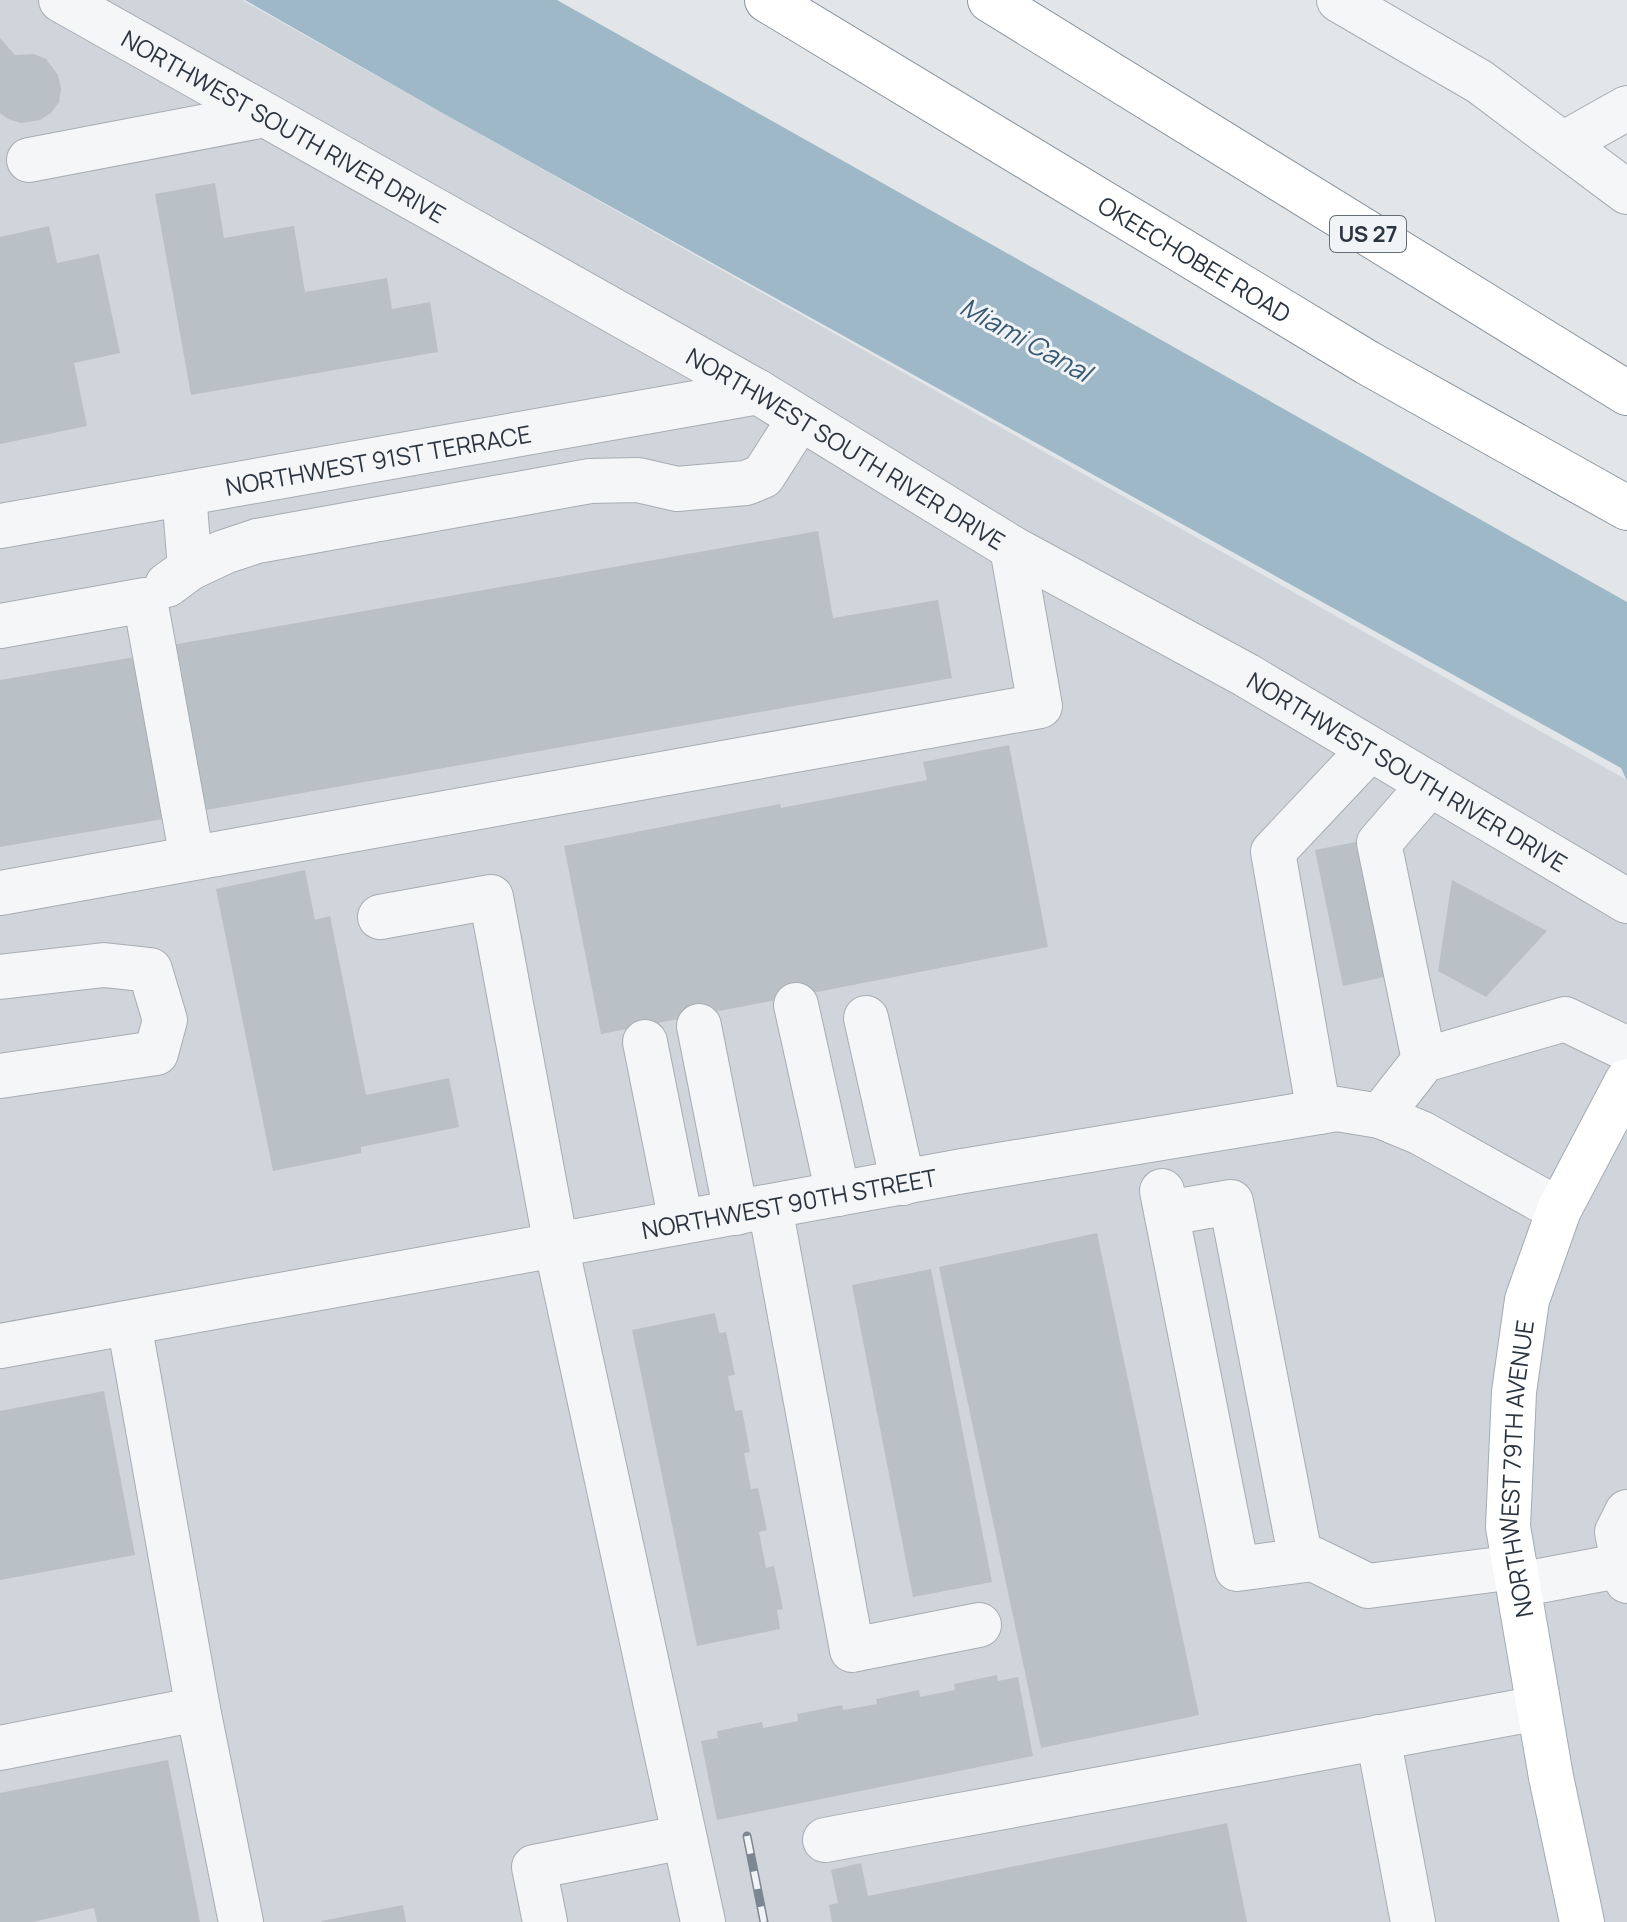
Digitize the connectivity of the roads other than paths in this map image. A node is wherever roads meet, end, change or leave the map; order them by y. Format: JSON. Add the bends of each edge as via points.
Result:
{"nodes":[{"id":1,"x":61,"y":0,"type":"edge"},
{"id":2,"x":767,"y":0,"type":"edge"},
{"id":3,"x":990,"y":0,"type":"edge"},
{"id":4,"x":1339,"y":0,"type":"edge"},
{"id":5,"x":1108,"y":75,"type":"junction"},
{"id":6,"x":1627,"y":108,"type":"edge"},
{"id":7,"x":265,"y":115,"type":"junction"},
{"id":8,"x":1563,"y":144,"type":"junction"},
{"id":9,"x":29,"y":160,"type":"dead end"},
{"id":10,"x":1627,"y":192,"type":"edge"},
{"id":11,"x":758,"y":392,"type":"junction"},
{"id":12,"x":1627,"y":393,"type":"edge"},
{"id":13,"x":800,"y":418,"type":"junction"},
{"id":14,"x":1627,"y":422,"type":"edge"},
{"id":15,"x":441,"y":448,"type":"junction"},
{"id":16,"x":184,"y":494,"type":"junction"},
{"id":17,"x":450,"y":506,"type":"junction"},
{"id":18,"x":1627,"y":508,"type":"edge"},
{"id":19,"x":0,"y":526,"type":"edge"},
{"id":20,"x":1012,"y":548,"type":"junction"},
{"id":21,"x":190,"y":568,"type":"junction"},
{"id":22,"x":145,"y":600,"type":"junction"},
{"id":23,"x":0,"y":626,"type":"edge"},
{"id":24,"x":1370,"y":749,"type":"junction"},
{"id":25,"x":1430,"y":784,"type":"junction"},
{"id":26,"x":192,"y":858,"type":"junction"},
{"id":27,"x":0,"y":893,"type":"edge"},
{"id":28,"x":1627,"y":901,"type":"edge"},
{"id":29,"x":380,"y":917,"type":"dead end"},
{"id":30,"x":0,"y":977,"type":"edge"},
{"id":31,"x":796,"y":1005,"type":"dead end"},
{"id":32,"x":866,"y":1018,"type":"dead end"},
{"id":33,"x":699,"y":1026,"type":"dead end"},
{"id":34,"x":645,"y":1042,"type":"dead end"},
{"id":35,"x":1627,"y":1049,"type":"edge"},
{"id":36,"x":1424,"y":1060,"type":"junction"},
{"id":37,"x":0,"y":1076,"type":"edge"},
{"id":38,"x":1627,"y":1081,"type":"edge"},
{"id":39,"x":1319,"y":1112,"type":"junction"},
{"id":40,"x":1380,"y":1116,"type":"junction"},
{"id":41,"x":1159,"y":1179,"type":"junction"},
{"id":42,"x":903,"y":1183,"type":"junction"},
{"id":43,"x":838,"y":1194,"type":"junction"},
{"id":44,"x":753,"y":1210,"type":"junction"},
{"id":45,"x":1559,"y":1210,"type":"junction"},
{"id":46,"x":681,"y":1222,"type":"junction"},
{"id":47,"x":556,"y":1245,"type":"junction"},
{"id":48,"x":129,"y":1323,"type":"junction"},
{"id":49,"x":0,"y":1346,"type":"edge"},
{"id":50,"x":1627,"y":1512,"type":"edge"},
{"id":51,"x":1301,"y":1560,"type":"junction"},
{"id":52,"x":1625,"y":1573,"type":"edge"},
{"id":53,"x":1516,"y":1576,"type":"junction"},
{"id":54,"x":979,"y":1625,"type":"dead end"},
{"id":55,"x":1539,"y":1708,"type":"junction"},
{"id":56,"x":198,"y":1709,"type":"junction"},
{"id":57,"x":1378,"y":1737,"type":"junction"},
{"id":58,"x":0,"y":1748,"type":"edge"},
{"id":59,"x":684,"y":1837,"type":"junction"},
{"id":60,"x":825,"y":1840,"type":"dead end"},
{"id":61,"x":241,"y":1922,"type":"edge"},
{"id":62,"x":545,"y":1922,"type":"edge"},
{"id":63,"x":703,"y":1922,"type":"edge"},
{"id":64,"x":1413,"y":1922,"type":"edge"},
{"id":65,"x":1582,"y":1922,"type":"edge"}],
"edges":[{"from":1,"to":7,"type":"street","name":"NORTHWEST SOUTH RIVER DRIVE"},
{"from":2,"to":18,"type":"main road","name":"OKEECHOBEE ROAD","via":[[1368,363]]},
{"from":3,"to":5,"type":"main road","number":"US 27"},
{"from":4,"to":8,"type":"street","via":[[1480,82]]},
{"from":5,"to":12,"type":"main road","number":"US 27"},
{"from":5,"to":14,"type":"main road","via":[[1294,217]]},
{"from":6,"to":8,"type":"street"},
{"from":7,"to":9,"type":"street"},
{"from":7,"to":11,"type":"street","name":"NORTHWEST SOUTH RIVER DRIVE"},
{"from":8,"to":10,"type":"street"},
{"from":11,"to":13,"type":"street","name":"NORTHWEST SOUTH RIVER DRIVE"},
{"from":11,"to":15,"type":"street","name":"NORTHWEST 91ST TERRACE"},
{"from":13,"to":17,"type":"street","via":[[763,476],[746,483],[677,489],[638,480],[590,481]]},
{"from":13,"to":20,"type":"street","name":"NORTHWEST SOUTH RIVER DRIVE"},
{"from":15,"to":16,"type":"street","name":"NORTHWEST 91ST TERRACE"},
{"from":15,"to":17,"type":"street"},
{"from":16,"to":19,"type":"street","name":"NORTHWEST 91ST TERRACE"},
{"from":16,"to":21,"type":"street"},
{"from":17,"to":21,"type":"street","via":[[257,541]]},
{"from":20,"to":24,"type":"street","name":"NORTHWEST SOUTH RIVER DRIVE"},
{"from":20,"to":26,"type":"street","via":[[1040,706]]},
{"from":21,"to":22,"type":"street"},
{"from":22,"to":23,"type":"street"},
{"from":22,"to":26,"type":"street"},
{"from":24,"to":25,"type":"street","name":"NORTHWEST SOUTH RIVER DRIVE"},
{"from":24,"to":39,"type":"street","via":[[1273,852]]},
{"from":25,"to":28,"type":"street","name":"NORTHWEST SOUTH RIVER DRIVE"},
{"from":25,"to":36,"type":"street","via":[[1379,843]]},
{"from":26,"to":27,"type":"street"},
{"from":29,"to":47,"type":"street","via":[[491,897]]},
{"from":30,"to":37,"type":"street","via":[[104,965],[150,970],[165,1020],[156,1053]]},
{"from":31,"to":43,"type":"street"},
{"from":32,"to":42,"type":"street"},
{"from":33,"to":44,"type":"street"},
{"from":34,"to":46,"type":"street"},
{"from":35,"to":36,"type":"street","via":[[1565,1019]]},
{"from":36,"to":40,"type":"street"},
{"from":38,"to":45,"type":"main road","name":"NORTHWEST 79TH AVENUE"},
{"from":39,"to":40,"type":"street","name":"NORTHWEST 90TH STREET","via":[[1337,1109]]},
{"from":39,"to":41,"type":"street","name":"NORTHWEST 90TH STREET"},
{"from":40,"to":45,"type":"street","name":"NORTHWEST 90TH STREET","via":[[1421,1133]]},
{"from":41,"to":42,"type":"street","name":"NORTHWEST 90TH STREET"},
{"from":41,"to":51,"type":"street","via":[[1231,1202]]},
{"from":41,"to":51,"type":"street","via":[[1237,1569]]},
{"from":42,"to":43,"type":"street","name":"NORTHWEST 90TH STREET"},
{"from":43,"to":44,"type":"street","name":"NORTHWEST 90TH STREET"},
{"from":44,"to":46,"type":"street","name":"NORTHWEST 90TH STREET"},
{"from":44,"to":54,"type":"street","via":[[852,1650]]},
{"from":45,"to":53,"type":"main road","name":"NORTHWEST 79TH AVENUE","via":[[1527,1300],[1514,1392],[1508,1527]]},
{"from":46,"to":47,"type":"street","name":"NORTHWEST 90TH STREET"},
{"from":47,"to":48,"type":"street","name":"NORTHWEST 90TH STREET"},
{"from":47,"to":59,"type":"street"},
{"from":48,"to":49,"type":"street","name":"NORTHWEST 90TH STREET"},
{"from":48,"to":56,"type":"street"},
{"from":50,"to":52,"type":"street","via":[[1617,1532]]},
{"from":51,"to":53,"type":"street","via":[[1313,1559],[1368,1586]]},
{"from":52,"to":53,"type":"street"},
{"from":53,"to":55,"type":"main road","name":"NORTHWEST 79TH AVENUE"},
{"from":55,"to":57,"type":"street"},
{"from":55,"to":65,"type":"main road","name":"NORTHWEST 79TH AVENUE"},
{"from":56,"to":58,"type":"street"},
{"from":56,"to":61,"type":"street"},
{"from":57,"to":60,"type":"street"},
{"from":57,"to":64,"type":"street"},
{"from":59,"to":62,"type":"street","via":[[534,1867]]},
{"from":59,"to":63,"type":"street"}]}
